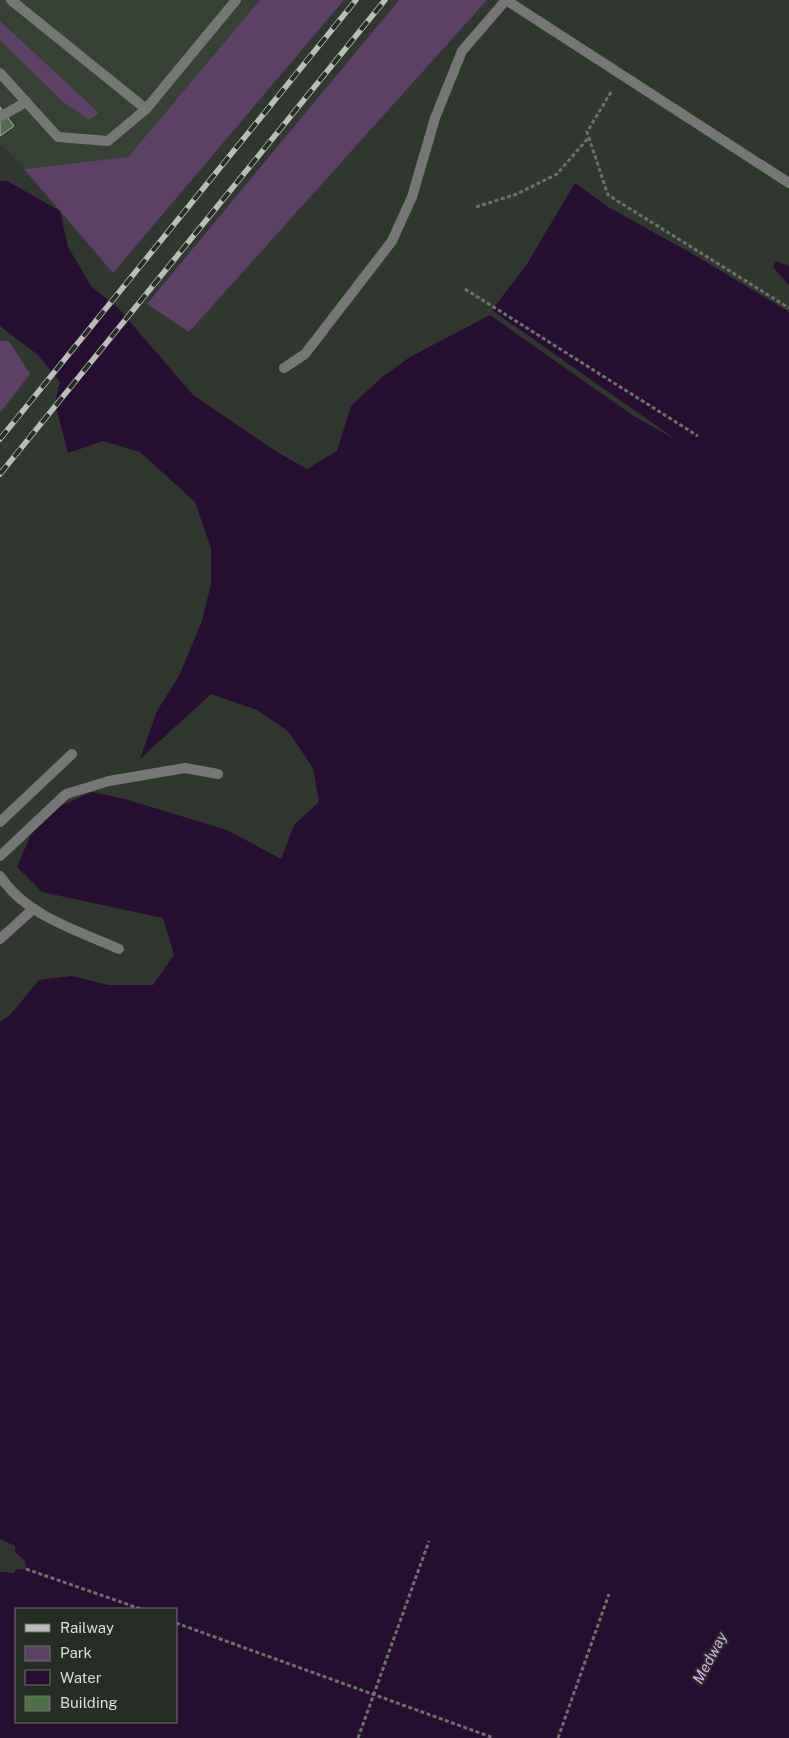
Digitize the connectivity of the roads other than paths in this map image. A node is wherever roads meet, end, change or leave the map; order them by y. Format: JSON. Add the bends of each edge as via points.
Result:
{"nodes":[{"id":1,"x":11,"y":0,"type":"edge"},
{"id":2,"x":236,"y":0,"type":"edge"},
{"id":3,"x":506,"y":0,"type":"edge"},
{"id":4,"x":0,"y":73,"type":"edge"},
{"id":5,"x":26,"y":102,"type":"junction"},
{"id":6,"x":146,"y":109,"type":"junction"},
{"id":7,"x":0,"y":117,"type":"edge"},
{"id":8,"x":789,"y":183,"type":"edge"},
{"id":9,"x":284,"y":368,"type":"dead end"},
{"id":10,"x":72,"y":754,"type":"dead end"},
{"id":11,"x":218,"y":774,"type":"dead end"},
{"id":12,"x":0,"y":822,"type":"edge"},
{"id":13,"x":0,"y":856,"type":"edge"},
{"id":14,"x":0,"y":876,"type":"edge"},
{"id":15,"x":32,"y":910,"type":"junction"},
{"id":16,"x":0,"y":939,"type":"edge"},
{"id":17,"x":119,"y":949,"type":"dead end"}],
"edges":[{"from":1,"to":6,"type":"lane"},
{"from":2,"to":6,"type":"lane"},
{"from":3,"to":8,"type":"lane"},
{"from":3,"to":9,"type":"lane","via":[[462,51],[435,118],[412,197],[392,241],[305,354]]},
{"from":4,"to":5,"type":"lane"},
{"from":5,"to":6,"type":"lane","via":[[58,137],[108,141]]},
{"from":5,"to":7,"type":"lane"},
{"from":10,"to":12,"type":"lane"},
{"from":11,"to":13,"type":"lane","via":[[185,768],[109,781],[66,794]]},
{"from":14,"to":15,"type":"lane","via":[[10,892]]},
{"from":15,"to":16,"type":"lane"},
{"from":15,"to":17,"type":"lane"}]}
